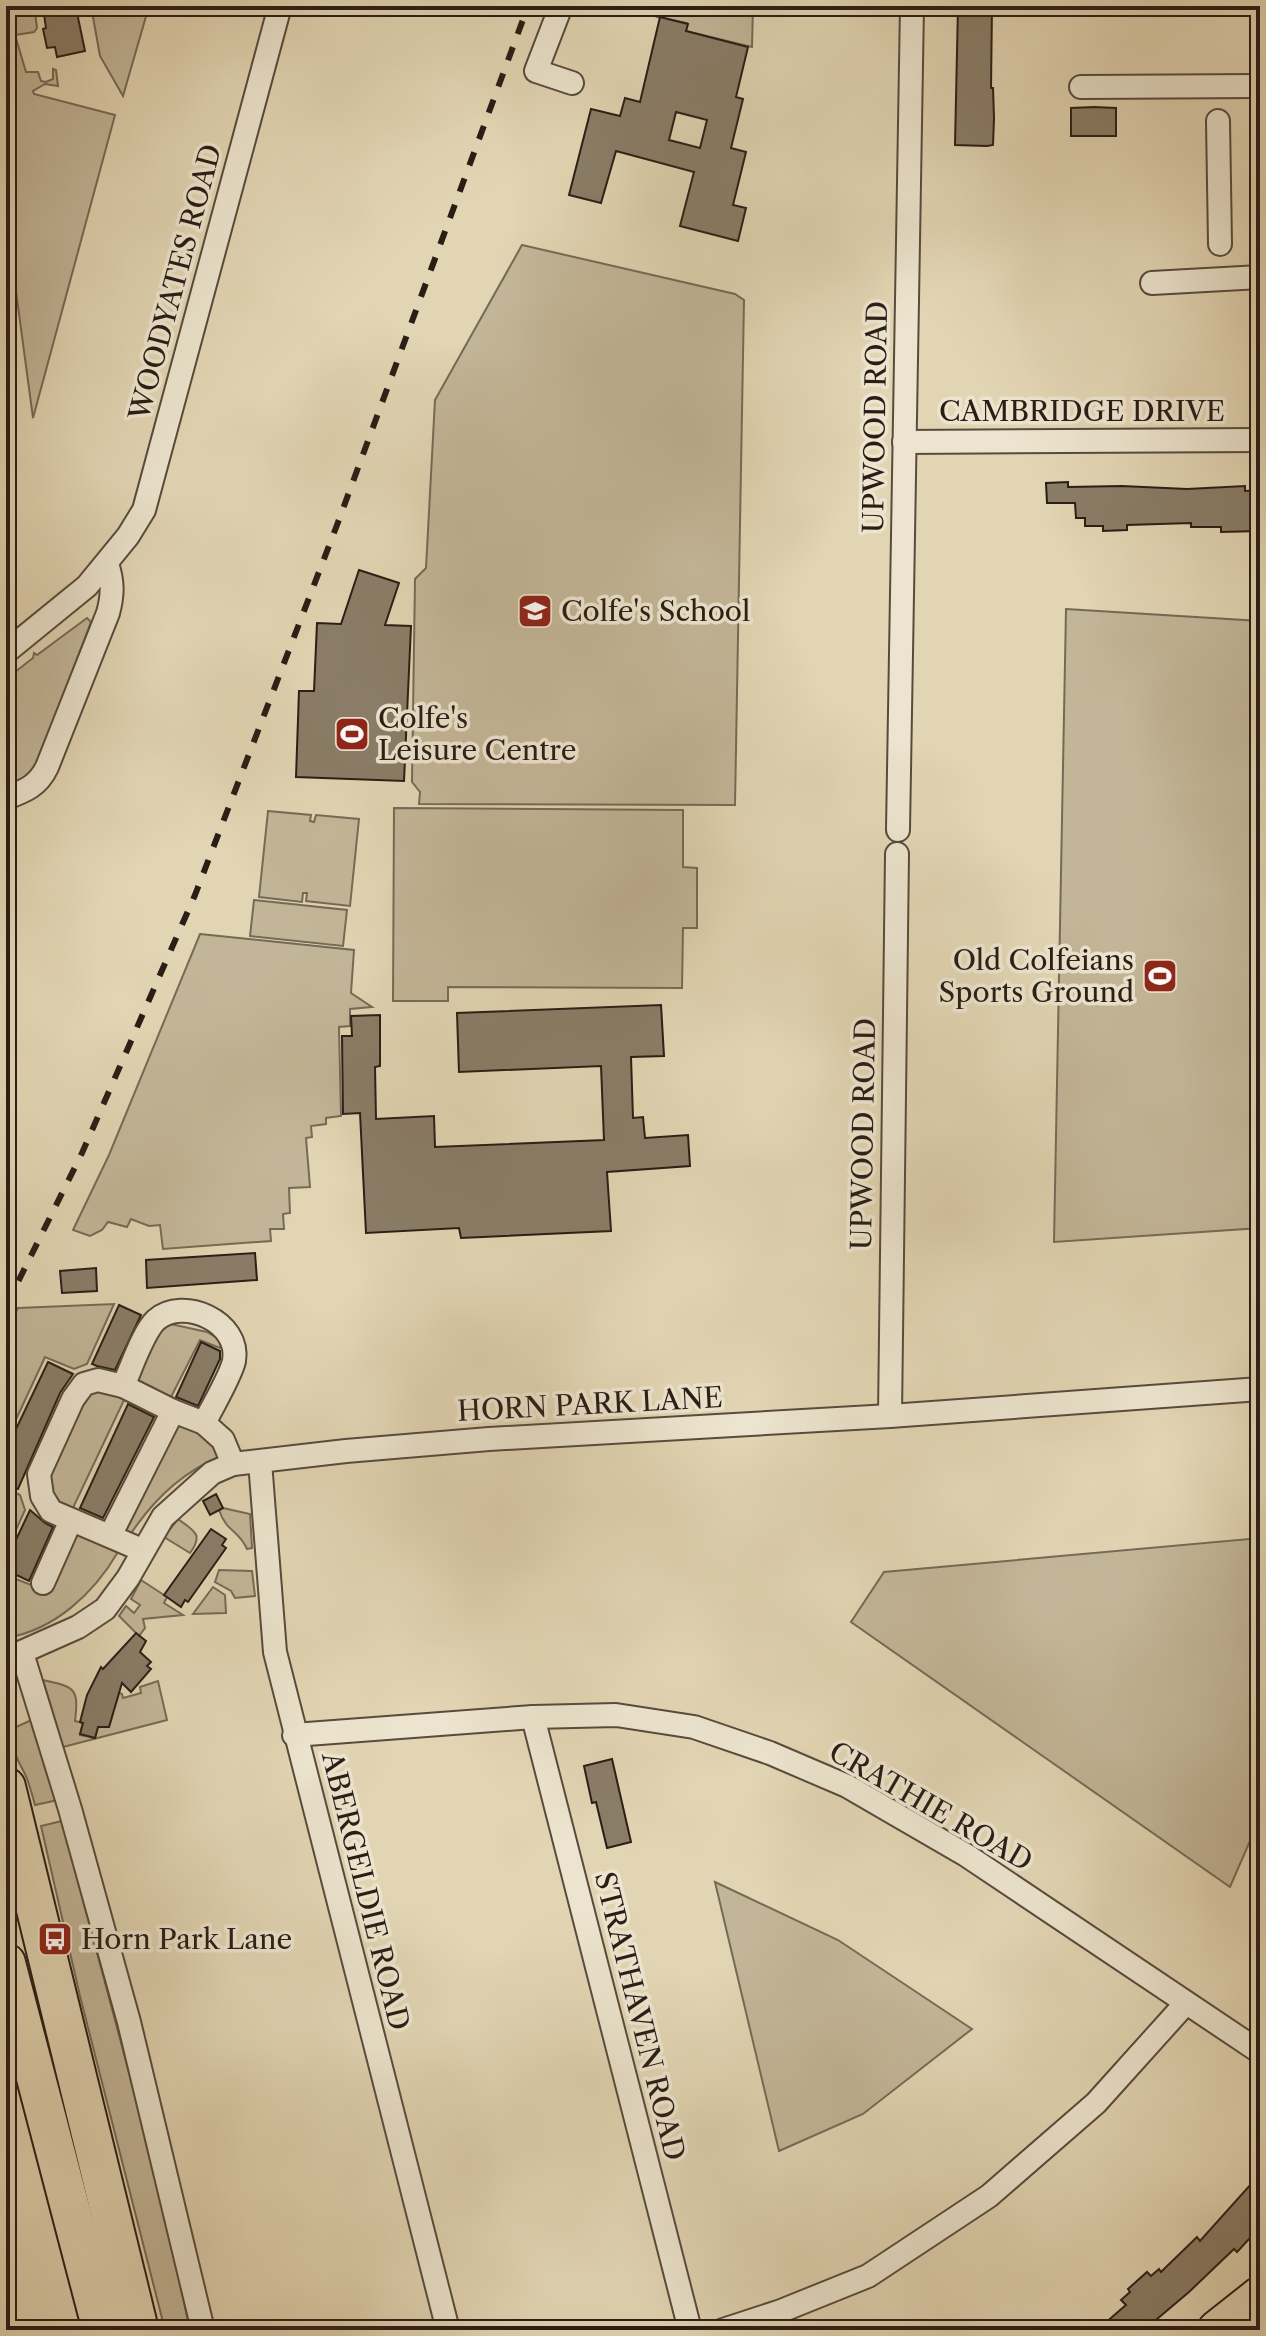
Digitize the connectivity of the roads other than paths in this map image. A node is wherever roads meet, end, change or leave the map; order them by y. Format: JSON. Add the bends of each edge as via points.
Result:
{"nodes":[{"id":1,"x":280,"y":6,"type":"edge"},
{"id":2,"x":561,"y":6,"type":"edge"},
{"id":3,"x":912,"y":6,"type":"edge"},
{"id":4,"x":572,"y":83,"type":"dead end"},
{"id":5,"x":1260,"y":86,"type":"edge"},
{"id":6,"x":1081,"y":87,"type":"dead end"},
{"id":7,"x":1218,"y":121,"type":"dead end"},
{"id":8,"x":1220,"y":244,"type":"dead end"},
{"id":9,"x":1260,"y":277,"type":"edge"},
{"id":10,"x":1152,"y":283,"type":"dead end"},
{"id":11,"x":1260,"y":440,"type":"edge"},
{"id":12,"x":904,"y":442,"type":"junction"},
{"id":13,"x":107,"y":564,"type":"junction"},
{"id":14,"x":6,"y":652,"type":"edge"},
{"id":15,"x":6,"y":798,"type":"edge"},
{"id":16,"x":898,"y":830,"type":"dead end"},
{"id":17,"x":897,"y":854,"type":"dead end"},
{"id":18,"x":123,"y":1386,"type":"junction"},
{"id":19,"x":1260,"y":1389,"type":"edge"},
{"id":20,"x":173,"y":1411,"type":"junction"},
{"id":21,"x":890,"y":1416,"type":"junction"},
{"id":22,"x":204,"y":1423,"type":"junction"},
{"id":23,"x":260,"y":1462,"type":"junction"},
{"id":24,"x":233,"y":1464,"type":"junction"},
{"id":25,"x":71,"y":1520,"type":"junction"},
{"id":26,"x":110,"y":1536,"type":"junction"},
{"id":27,"x":142,"y":1550,"type":"junction"},
{"id":28,"x":43,"y":1583,"type":"dead end"},
{"id":29,"x":14,"y":1656,"type":"edge"},
{"id":30,"x":533,"y":1717,"type":"junction"},
{"id":31,"x":294,"y":1735,"type":"junction"},
{"id":32,"x":6,"y":1787,"type":"edge"},
{"id":33,"x":6,"y":1963,"type":"edge"},
{"id":34,"x":1186,"y":2003,"type":"junction"},
{"id":35,"x":1260,"y":2052,"type":"edge"},
{"id":36,"x":1260,"y":2296,"type":"edge"},
{"id":37,"x":102,"y":2330,"type":"edge"},
{"id":38,"x":139,"y":2330,"type":"edge"},
{"id":39,"x":203,"y":2330,"type":"edge"},
{"id":40,"x":448,"y":2330,"type":"edge"},
{"id":41,"x":690,"y":2330,"type":"edge"},
{"id":42,"x":723,"y":2330,"type":"edge"},
{"id":43,"x":1217,"y":2330,"type":"edge"}],
"edges":[{"from":1,"to":13,"type":"street","name":"WOODYATES ROAD","via":[[148,498]]},
{"from":2,"to":4,"type":"street","via":[[536,71]]},
{"from":3,"to":12,"type":"street","name":"UPWOOD ROAD"},
{"from":5,"to":6,"type":"street"},
{"from":7,"to":8,"type":"street"},
{"from":9,"to":10,"type":"street"},
{"from":11,"to":12,"type":"street","name":"CAMBRIDGE DRIVE"},
{"from":12,"to":16,"type":"street","name":"UPWOOD ROAD"},
{"from":13,"to":14,"type":"street","name":"WOODYATES ROAD"},
{"from":13,"to":15,"type":"street","via":[[113,594],[108,613],[44,773],[30,788]]},
{"from":17,"to":21,"type":"street","name":"UPWOOD ROAD"},
{"from":18,"to":20,"type":"street"},
{"from":18,"to":22,"type":"street","via":[[152,1323],[167,1311],[215,1320],[231,1338],[234,1361]]},
{"from":18,"to":25,"type":"street","via":[[98,1380],[84,1384],[39,1474],[51,1511]]},
{"from":19,"to":21,"type":"street","name":"HORN PARK LANE"},
{"from":20,"to":22,"type":"street"},
{"from":20,"to":26,"type":"street"},
{"from":21,"to":23,"type":"street","name":"HORN PARK LANE","via":[[489,1439]]},
{"from":22,"to":24,"type":"street","via":[[223,1440]]},
{"from":23,"to":24,"type":"street","name":"HORN PARK LANE"},
{"from":23,"to":31,"type":"street","name":"ABERGELDIE ROAD","via":[[275,1652]]},
{"from":24,"to":27,"type":"street","name":"HORN PARK LANE","via":[[212,1473],[183,1498]]},
{"from":25,"to":26,"type":"street"},
{"from":25,"to":28,"type":"street"},
{"from":26,"to":27,"type":"street"},
{"from":27,"to":29,"type":"street","name":"HORN PARK LANE","via":[[105,1609]]},
{"from":29,"to":39,"type":"street","via":[[70,1809],[129,2022]]},
{"from":30,"to":31,"type":"street","name":"CRATHIE ROAD"},
{"from":30,"to":34,"type":"street","name":"CRATHIE ROAD","via":[[616,1715],[694,1727],[847,1786],[966,1855]]},
{"from":30,"to":41,"type":"street","name":"STRATHAVEN ROAD"},
{"from":31,"to":40,"type":"street","name":"ABERGELDIE ROAD"},
{"from":32,"to":38,"type":"highway"},
{"from":33,"to":37,"type":"highway"},
{"from":34,"to":35,"type":"street","name":"CRATHIE ROAD"},
{"from":34,"to":42,"type":"street","via":[[1096,2103],[989,2196],[868,2276]]},
{"from":36,"to":43,"type":"highway"}]}
